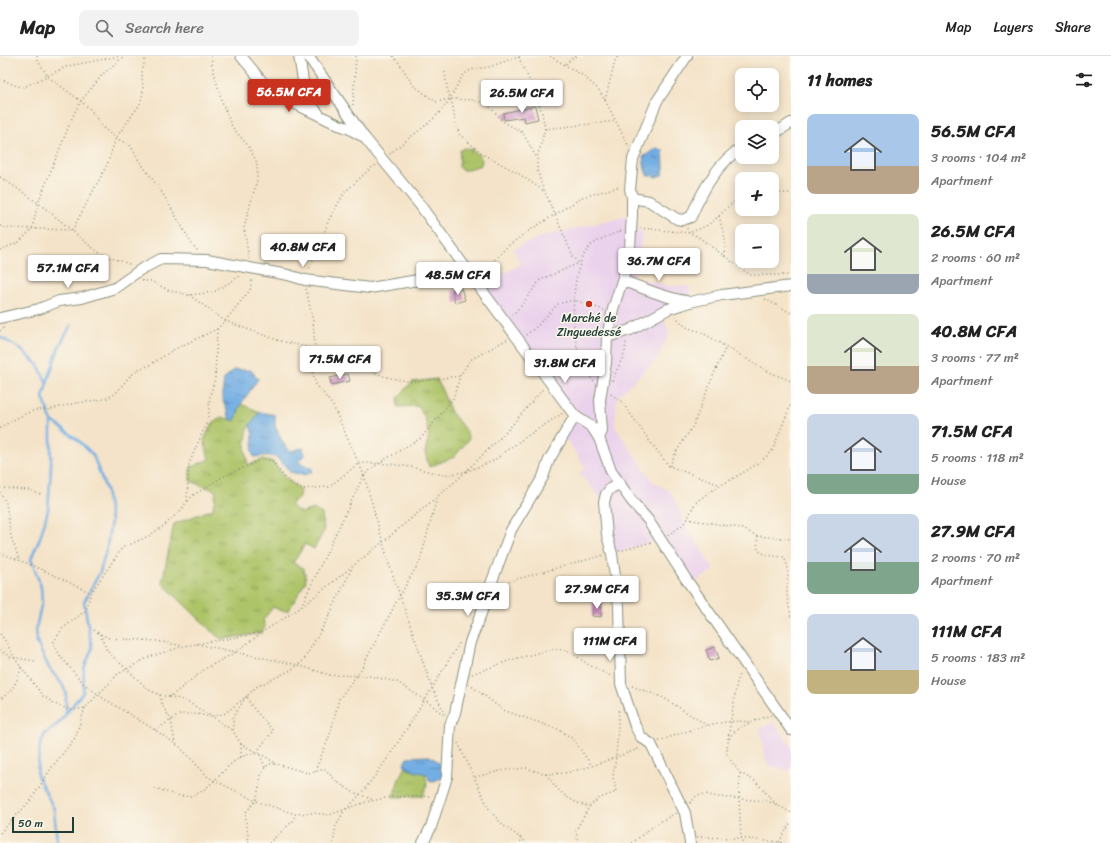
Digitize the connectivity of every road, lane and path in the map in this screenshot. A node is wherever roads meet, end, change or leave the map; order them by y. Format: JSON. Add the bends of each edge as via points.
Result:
{"nodes":[{"id":1,"x":37,"y":56,"type":"edge"},
{"id":2,"x":120,"y":56,"type":"edge"},
{"id":3,"x":124,"y":56,"type":"edge"},
{"id":4,"x":146,"y":56,"type":"edge"},
{"id":5,"x":212,"y":56,"type":"edge"},
{"id":6,"x":241,"y":56,"type":"edge"},
{"id":7,"x":298,"y":56,"type":"edge"},
{"id":8,"x":308,"y":56,"type":"edge"},
{"id":9,"x":356,"y":56,"type":"edge"},
{"id":10,"x":393,"y":56,"type":"edge"},
{"id":11,"x":518,"y":56,"type":"edge"},
{"id":12,"x":522,"y":56,"type":"edge"},
{"id":13,"x":550,"y":56,"type":"edge"},
{"id":14,"x":577,"y":56,"type":"edge"},
{"id":15,"x":618,"y":56,"type":"edge"},
{"id":16,"x":687,"y":56,"type":"edge"},
{"id":17,"x":565,"y":65,"type":"junction"},
{"id":18,"x":445,"y":72,"type":"dead end"},
{"id":19,"x":47,"y":75,"type":"junction"},
{"id":20,"x":0,"y":79,"type":"edge"},
{"id":21,"x":450,"y":99,"type":"junction"},
{"id":22,"x":605,"y":100,"type":"junction"},
{"id":23,"x":81,"y":101,"type":"junction"},
{"id":24,"x":321,"y":116,"type":"junction"},
{"id":25,"x":352,"y":121,"type":"junction"},
{"id":26,"x":616,"y":121,"type":"junction"},
{"id":27,"x":791,"y":123,"type":"edge"},
{"id":28,"x":545,"y":129,"type":"junction"},
{"id":29,"x":779,"y":131,"type":"edge"},
{"id":30,"x":364,"y":137,"type":"junction"},
{"id":31,"x":116,"y":138,"type":"junction"},
{"id":32,"x":735,"y":153,"type":"edge"},
{"id":33,"x":537,"y":158,"type":"junction"},
{"id":34,"x":633,"y":159,"type":"junction"},
{"id":35,"x":383,"y":161,"type":"junction"},
{"id":36,"x":0,"y":176,"type":"edge"},
{"id":37,"x":544,"y":190,"type":"junction"},
{"id":38,"x":779,"y":193,"type":"edge"},
{"id":39,"x":791,"y":193,"type":"edge"},
{"id":40,"x":631,"y":194,"type":"junction"},
{"id":41,"x":38,"y":203,"type":"junction"},
{"id":42,"x":555,"y":215,"type":"junction"},
{"id":43,"x":719,"y":216,"type":"dead end"},
{"id":44,"x":0,"y":226,"type":"edge"},
{"id":45,"x":631,"y":227,"type":"junction"},
{"id":46,"x":32,"y":229,"type":"junction"},
{"id":47,"x":72,"y":230,"type":"junction"},
{"id":48,"x":690,"y":233,"type":"dead end"},
{"id":49,"x":0,"y":250,"type":"edge"},
{"id":50,"x":725,"y":257,"type":"junction"},
{"id":51,"x":207,"y":260,"type":"junction"},
{"id":52,"x":579,"y":263,"type":"junction"},
{"id":53,"x":251,"y":269,"type":"junction"},
{"id":54,"x":140,"y":270,"type":"junction"},
{"id":55,"x":791,"y":275,"type":"edge"},
{"id":56,"x":474,"y":279,"type":"junction"},
{"id":57,"x":137,"y":280,"type":"dead end"},
{"id":58,"x":305,"y":280,"type":"junction"},
{"id":59,"x":623,"y":280,"type":"junction"},
{"id":60,"x":791,"y":286,"type":"edge"},
{"id":61,"x":755,"y":290,"type":"junction"},
{"id":62,"x":189,"y":295,"type":"junction"},
{"id":63,"x":574,"y":300,"type":"junction"},
{"id":64,"x":690,"y":302,"type":"junction"},
{"id":65,"x":668,"y":309,"type":"junction"},
{"id":66,"x":612,"y":313,"type":"junction"},
{"id":67,"x":791,"y":313,"type":"edge"},
{"id":68,"x":0,"y":318,"type":"edge"},
{"id":69,"x":225,"y":321,"type":"junction"},
{"id":70,"x":505,"y":322,"type":"junction"},
{"id":71,"x":216,"y":329,"type":"junction"},
{"id":72,"x":626,"y":331,"type":"junction"},
{"id":73,"x":607,"y":337,"type":"junction"},
{"id":74,"x":517,"y":338,"type":"junction"},
{"id":75,"x":726,"y":347,"type":"junction"},
{"id":76,"x":315,"y":349,"type":"junction"},
{"id":77,"x":460,"y":376,"type":"junction"},
{"id":78,"x":791,"y":381,"type":"edge"},
{"id":79,"x":550,"y":382,"type":"junction"},
{"id":80,"x":601,"y":387,"type":"junction"},
{"id":81,"x":791,"y":404,"type":"edge"},
{"id":82,"x":572,"y":412,"type":"junction"},
{"id":83,"x":0,"y":428,"type":"edge"},
{"id":84,"x":599,"y":438,"type":"junction"},
{"id":85,"x":359,"y":463,"type":"junction"},
{"id":86,"x":379,"y":464,"type":"junction"},
{"id":87,"x":669,"y":466,"type":"junction"},
{"id":88,"x":465,"y":472,"type":"junction"},
{"id":89,"x":364,"y":475,"type":"junction"},
{"id":90,"x":620,"y":484,"type":"junction"},
{"id":91,"x":720,"y":485,"type":"junction"},
{"id":92,"x":0,"y":488,"type":"edge"},
{"id":93,"x":0,"y":492,"type":"edge"},
{"id":94,"x":42,"y":495,"type":"dead end"},
{"id":95,"x":438,"y":496,"type":"junction"},
{"id":96,"x":187,"y":501,"type":"junction"},
{"id":97,"x":687,"y":519,"type":"junction"},
{"id":98,"x":667,"y":536,"type":"dead end"},
{"id":99,"x":757,"y":536,"type":"junction"},
{"id":100,"x":791,"y":539,"type":"edge"},
{"id":101,"x":383,"y":542,"type":"junction"},
{"id":102,"x":653,"y":542,"type":"dead end"},
{"id":103,"x":617,"y":551,"type":"dead end"},
{"id":104,"x":0,"y":553,"type":"edge"},
{"id":105,"x":610,"y":553,"type":"dead end"},
{"id":106,"x":20,"y":560,"type":"junction"},
{"id":107,"x":353,"y":566,"type":"junction"},
{"id":108,"x":498,"y":588,"type":"dead end"},
{"id":109,"x":91,"y":593,"type":"junction"},
{"id":110,"x":400,"y":595,"type":"junction"},
{"id":111,"x":300,"y":608,"type":"junction"},
{"id":112,"x":791,"y":619,"type":"edge"},
{"id":113,"x":94,"y":630,"type":"dead end"},
{"id":114,"x":262,"y":633,"type":"junction"},
{"id":115,"x":0,"y":634,"type":"edge"},
{"id":116,"x":100,"y":634,"type":"junction"},
{"id":117,"x":464,"y":636,"type":"dead end"},
{"id":118,"x":196,"y":644,"type":"junction"},
{"id":119,"x":184,"y":646,"type":"junction"},
{"id":120,"x":0,"y":650,"type":"edge"},
{"id":121,"x":236,"y":652,"type":"junction"},
{"id":122,"x":13,"y":657,"type":"junction"},
{"id":123,"x":36,"y":661,"type":"dead end"},
{"id":124,"x":744,"y":663,"type":"junction"},
{"id":125,"x":298,"y":665,"type":"junction"},
{"id":126,"x":21,"y":667,"type":"junction"},
{"id":127,"x":127,"y":669,"type":"junction"},
{"id":128,"x":356,"y":676,"type":"junction"},
{"id":129,"x":461,"y":678,"type":"junction"},
{"id":130,"x":621,"y":684,"type":"junction"},
{"id":131,"x":432,"y":688,"type":"junction"},
{"id":132,"x":97,"y":694,"type":"junction"},
{"id":133,"x":160,"y":695,"type":"junction"},
{"id":134,"x":247,"y":696,"type":"junction"},
{"id":135,"x":168,"y":697,"type":"junction"},
{"id":136,"x":0,"y":699,"type":"edge"},
{"id":137,"x":426,"y":700,"type":"junction"},
{"id":138,"x":619,"y":705,"type":"dead end"},
{"id":139,"x":85,"y":708,"type":"junction"},
{"id":140,"x":778,"y":712,"type":"junction"},
{"id":141,"x":211,"y":716,"type":"junction"},
{"id":142,"x":171,"y":720,"type":"junction"},
{"id":143,"x":731,"y":722,"type":"junction"},
{"id":144,"x":750,"y":722,"type":"junction"},
{"id":145,"x":708,"y":726,"type":"junction"},
{"id":146,"x":155,"y":730,"type":"junction"},
{"id":147,"x":791,"y":730,"type":"edge"},
{"id":148,"x":233,"y":731,"type":"junction"},
{"id":149,"x":457,"y":739,"type":"dead end"},
{"id":150,"x":728,"y":740,"type":"junction"},
{"id":151,"x":175,"y":743,"type":"junction"},
{"id":152,"x":241,"y":744,"type":"junction"},
{"id":153,"x":651,"y":744,"type":"junction"},
{"id":154,"x":259,"y":754,"type":"junction"},
{"id":155,"x":242,"y":757,"type":"junction"},
{"id":156,"x":616,"y":758,"type":"junction"},
{"id":157,"x":277,"y":764,"type":"junction"},
{"id":158,"x":592,"y":766,"type":"junction"},
{"id":159,"x":264,"y":767,"type":"junction"},
{"id":160,"x":315,"y":772,"type":"junction"},
{"id":161,"x":740,"y":773,"type":"junction"},
{"id":162,"x":546,"y":774,"type":"junction"},
{"id":163,"x":474,"y":778,"type":"junction"},
{"id":164,"x":214,"y":780,"type":"junction"},
{"id":165,"x":155,"y":788,"type":"dead end"},
{"id":166,"x":361,"y":795,"type":"junction"},
{"id":167,"x":441,"y":795,"type":"junction"},
{"id":168,"x":739,"y":798,"type":"junction"},
{"id":169,"x":374,"y":800,"type":"junction"},
{"id":170,"x":256,"y":801,"type":"junction"},
{"id":171,"x":776,"y":804,"type":"junction"},
{"id":172,"x":589,"y":806,"type":"junction"},
{"id":173,"x":683,"y":809,"type":"junction"},
{"id":174,"x":344,"y":810,"type":"junction"},
{"id":175,"x":791,"y":813,"type":"edge"},
{"id":176,"x":295,"y":814,"type":"junction"},
{"id":177,"x":791,"y":822,"type":"edge"},
{"id":178,"x":0,"y":833,"type":"edge"},
{"id":179,"x":520,"y":837,"type":"junction"},
{"id":180,"x":741,"y":838,"type":"junction"},
{"id":181,"x":689,"y":840,"type":"edge"},
{"id":182,"x":779,"y":842,"type":"junction"},
{"id":183,"x":249,"y":843,"type":"edge"},
{"id":184,"x":269,"y":843,"type":"edge"},
{"id":185,"x":333,"y":843,"type":"edge"},
{"id":186,"x":423,"y":843,"type":"edge"},
{"id":187,"x":521,"y":843,"type":"edge"},
{"id":188,"x":527,"y":843,"type":"edge"},
{"id":189,"x":578,"y":843,"type":"edge"},
{"id":190,"x":632,"y":843,"type":"edge"},
{"id":191,"x":743,"y":843,"type":"edge"},
{"id":192,"x":775,"y":843,"type":"edge"},
{"id":193,"x":785,"y":843,"type":"edge"}],
"edges":[{"from":1,"to":19,"type":"path"},
{"from":2,"to":19,"type":"path","via":[[68,66]]},
{"from":3,"to":23,"type":"path","via":[[103,74]]},
{"from":4,"to":31,"type":"path","via":[[140,104]]},
{"from":5,"to":53,"type":"path","via":[[213,69],[232,127],[249,147],[257,163],[257,180],[244,228]]},
{"from":6,"to":24,"type":"street","via":[[271,92]]},
{"from":7,"to":24,"type":"street","via":[[306,99]]},
{"from":8,"to":25,"type":"street"},
{"from":9,"to":25,"type":"path"},
{"from":10,"to":21,"type":"path","via":[[418,90],[436,102]]},
{"from":11,"to":12,"type":"path"},
{"from":11,"to":21,"type":"path","via":[[466,73]]},
{"from":11,"to":28,"type":"path","via":[[534,90]]},
{"from":13,"to":17,"type":"path"},
{"from":14,"to":17,"type":"path"},
{"from":15,"to":22,"type":"path","via":[[614,61]]},
{"from":16,"to":34,"type":"street","via":[[657,101]]},
{"from":17,"to":22,"type":"path","via":[[582,75]]},
{"from":18,"to":21,"type":"path"},
{"from":19,"to":20,"type":"path","via":[[24,87]]},
{"from":19,"to":23,"type":"path"},
{"from":21,"to":33,"type":"path","via":[[473,100],[487,104],[504,122],[522,133]]},
{"from":21,"to":35,"type":"path","via":[[440,112]]},
{"from":21,"to":37,"type":"path","via":[[460,135],[484,155]]},
{"from":22,"to":26,"type":"path"},
{"from":23,"to":31,"type":"path","via":[[91,110],[102,127]]},
{"from":23,"to":41,"type":"path"},
{"from":24,"to":30,"type":"street"},
{"from":25,"to":30,"type":"street"},
{"from":26,"to":28,"type":"path"},
{"from":26,"to":34,"type":"path"},
{"from":27,"to":29,"type":"street"},
{"from":28,"to":33,"type":"path"},
{"from":30,"to":35,"type":"street"},
{"from":31,"to":47,"type":"path","via":[[107,165]]},
{"from":31,"to":51,"type":"path","via":[[131,146],[192,244]]},
{"from":32,"to":40,"type":"street","via":[[724,161],[712,176],[691,217],[677,219],[649,201]]},
{"from":33,"to":37,"type":"path","via":[[537,169]]},
{"from":34,"to":40,"type":"street"},
{"from":35,"to":56,"type":"street","via":[[420,205]]},
{"from":35,"to":58,"type":"path","via":[[371,168],[344,193],[329,220]]},
{"from":36,"to":41,"type":"path"},
{"from":37,"to":42,"type":"path"},
{"from":38,"to":39,"type":"path"},
{"from":40,"to":42,"type":"path","via":[[618,187],[583,197]]},
{"from":40,"to":45,"type":"street"},
{"from":41,"to":46,"type":"path"},
{"from":41,"to":47,"type":"path"},
{"from":42,"to":52,"type":"path","via":[[573,256]]},
{"from":42,"to":56,"type":"path","via":[[508,246],[485,273]]},
{"from":43,"to":50,"type":"path","via":[[725,239]]},
{"from":44,"to":46,"type":"path"},
{"from":45,"to":52,"type":"path","via":[[587,248]]},
{"from":45,"to":59,"type":"street","via":[[630,248]]},
{"from":46,"to":47,"type":"path"},
{"from":46,"to":49,"type":"path","via":[[19,242]]},
{"from":47,"to":54,"type":"path","via":[[99,252]]},
{"from":48,"to":50,"type":"path"},
{"from":50,"to":55,"type":"path","via":[[750,275]]},
{"from":51,"to":53,"type":"street"},
{"from":51,"to":54,"type":"street","via":[[161,259]]},
{"from":52,"to":63,"type":"path"},
{"from":52,"to":70,"type":"path","via":[[540,280],[521,306]]},
{"from":53,"to":58,"type":"street"},
{"from":53,"to":62,"type":"path","via":[[214,292]]},
{"from":53,"to":69,"type":"path","via":[[250,290]]},
{"from":54,"to":68,"type":"street","via":[[115,288]]},
{"from":56,"to":58,"type":"street","via":[[439,278],[370,288]]},
{"from":56,"to":70,"type":"street"},
{"from":57,"to":62,"type":"path","via":[[151,281],[168,290]]},
{"from":58,"to":76,"type":"path","via":[[313,321]]},
{"from":59,"to":64,"type":"street","via":[[671,299]]},
{"from":59,"to":66,"type":"street"},
{"from":60,"to":61,"type":"street"},
{"from":61,"to":64,"type":"street"},
{"from":61,"to":67,"type":"path","via":[[762,297]]},
{"from":62,"to":69,"type":"path"},
{"from":63,"to":66,"type":"path"},
{"from":63,"to":74,"type":"path","via":[[558,304],[536,327]]},
{"from":63,"to":80,"type":"path","via":[[574,332],[578,352],[591,378]]},
{"from":64,"to":65,"type":"street"},
{"from":65,"to":72,"type":"street"},
{"from":65,"to":75,"type":"path","via":[[686,327],[701,332]]},
{"from":66,"to":73,"type":"street"},
{"from":69,"to":71,"type":"path"},
{"from":69,"to":76,"type":"path","via":[[280,341]]},
{"from":70,"to":74,"type":"street"},
{"from":71,"to":83,"type":"path","via":[[139,369],[116,393],[105,399],[32,412]]},
{"from":71,"to":96,"type":"path","via":[[215,378],[208,419],[189,464]]},
{"from":72,"to":73,"type":"street"},
{"from":72,"to":80,"type":"path","via":[[625,352],[613,381]]},
{"from":73,"to":80,"type":"street","via":[[606,363]]},
{"from":74,"to":77,"type":"path","via":[[470,360]]},
{"from":74,"to":79,"type":"street"},
{"from":75,"to":78,"type":"path","via":[[769,372]]},
{"from":75,"to":87,"type":"path","via":[[693,426]]},
{"from":76,"to":77,"type":"path","via":[[386,377],[412,382]]},
{"from":76,"to":85,"type":"path","via":[[313,374],[316,384],[333,406]]},
{"from":77,"to":86,"type":"path","via":[[454,399],[421,438]]},
{"from":79,"to":82,"type":"street"},
{"from":79,"to":88,"type":"path"},
{"from":80,"to":84,"type":"street","via":[[602,431]]},
{"from":80,"to":87,"type":"path","via":[[622,402]]},
{"from":81,"to":91,"type":"path","via":[[772,451],[749,469]]},
{"from":82,"to":84,"type":"street","via":[[592,427]]},
{"from":82,"to":88,"type":"path","via":[[524,438],[493,461]]},
{"from":82,"to":129,"type":"street","via":[[543,477],[511,530],[470,642]]},
{"from":84,"to":90,"type":"street","via":[[611,471]]},
{"from":85,"to":86,"type":"path"},
{"from":85,"to":89,"type":"path"},
{"from":85,"to":96,"type":"path","via":[[329,487],[300,489],[286,479],[272,461],[263,459],[222,477]]},
{"from":86,"to":88,"type":"path","via":[[411,467],[442,476]]},
{"from":86,"to":89,"type":"path"},
{"from":87,"to":91,"type":"path"},
{"from":88,"to":95,"type":"path"},
{"from":89,"to":101,"type":"path"},
{"from":89,"to":111,"type":"path"},
{"from":90,"to":124,"type":"street","via":[[652,526]]},
{"from":90,"to":130,"type":"street","via":[[611,488],[604,502],[619,606]]},
{"from":91,"to":97,"type":"path","via":[[699,500]]},
{"from":92,"to":94,"type":"path","via":[[28,490]]},
{"from":93,"to":106,"type":"path","via":[[6,503],[11,537]]},
{"from":95,"to":101,"type":"path"},
{"from":95,"to":110,"type":"path","via":[[420,560]]},
{"from":96,"to":109,"type":"path","via":[[161,528],[122,548]]},
{"from":97,"to":98,"type":"path"},
{"from":97,"to":99,"type":"path","via":[[741,528]]},
{"from":99,"to":100,"type":"path"},
{"from":99,"to":112,"type":"path","via":[[758,550],[761,553],[783,557],[787,561]]},
{"from":101,"to":107,"type":"path"},
{"from":101,"to":110,"type":"path"},
{"from":102,"to":103,"type":"path"},
{"from":104,"to":106,"type":"path"},
{"from":105,"to":108,"type":"path","via":[[522,577]]},
{"from":106,"to":109,"type":"path"},
{"from":107,"to":111,"type":"path"},
{"from":107,"to":125,"type":"path","via":[[327,620],[303,661]]},
{"from":109,"to":132,"type":"path","via":[[85,611],[62,629],[53,643],[61,658],[83,684]]},
{"from":110,"to":128,"type":"path"},
{"from":110,"to":131,"type":"path"},
{"from":111,"to":114,"type":"path"},
{"from":113,"to":116,"type":"path"},
{"from":114,"to":118,"type":"path"},
{"from":114,"to":121,"type":"path"},
{"from":115,"to":122,"type":"path","via":[[6,640]]},
{"from":116,"to":119,"type":"path","via":[[109,638],[157,641]]},
{"from":116,"to":127,"type":"path","via":[[107,651]]},
{"from":117,"to":131,"type":"path"},
{"from":118,"to":119,"type":"path"},
{"from":118,"to":121,"type":"path"},
{"from":119,"to":127,"type":"path","via":[[149,657]]},
{"from":120,"to":122,"type":"path"},
{"from":121,"to":125,"type":"path"},
{"from":121,"to":135,"type":"path","via":[[205,669]]},
{"from":122,"to":123,"type":"path"},
{"from":122,"to":126,"type":"path"},
{"from":124,"to":140,"type":"street"},
{"from":124,"to":143,"type":"path","via":[[737,682]]},
{"from":125,"to":128,"type":"path","via":[[329,675]]},
{"from":125,"to":134,"type":"path","via":[[256,688]]},
{"from":126,"to":136,"type":"path","via":[[15,685]]},
{"from":126,"to":139,"type":"path","via":[[43,696],[71,710]]},
{"from":127,"to":132,"type":"path"},
{"from":127,"to":133,"type":"path","via":[[149,690]]},
{"from":128,"to":137,"type":"path","via":[[370,676],[397,682]]},
{"from":128,"to":160,"type":"path","via":[[339,700],[330,735]]},
{"from":129,"to":130,"type":"path","via":[[511,660],[553,649],[566,650]]},
{"from":129,"to":158,"type":"path","via":[[503,710],[560,730],[573,739]]},
{"from":129,"to":167,"type":"street","via":[[455,713],[450,725],[447,777]]},
{"from":130,"to":145,"type":"path","via":[[638,687],[664,698]]},
{"from":130,"to":153,"type":"street","via":[[635,726],[641,737]]},
{"from":131,"to":137,"type":"path"},
{"from":131,"to":137,"type":"path","via":[[447,718]]},
{"from":132,"to":139,"type":"path"},
{"from":132,"to":146,"type":"path"},
{"from":133,"to":135,"type":"path"},
{"from":133,"to":142,"type":"path","via":[[162,705]]},
{"from":134,"to":141,"type":"path","via":[[224,714]]},
{"from":134,"to":148,"type":"path","via":[[233,717]]},
{"from":134,"to":154,"type":"path","via":[[250,704],[273,731],[258,750]]},
{"from":135,"to":141,"type":"path","via":[[192,704]]},
{"from":137,"to":166,"type":"path"},
{"from":138,"to":156,"type":"path"},
{"from":139,"to":178,"type":"path","via":[[75,738],[31,800]]},
{"from":140,"to":144,"type":"path"},
{"from":140,"to":147,"type":"street"},
{"from":141,"to":142,"type":"path","via":[[181,714]]},
{"from":141,"to":148,"type":"path"},
{"from":142,"to":146,"type":"path"},
{"from":142,"to":151,"type":"path"},
{"from":143,"to":144,"type":"path"},
{"from":143,"to":145,"type":"path"},
{"from":143,"to":150,"type":"path"},
{"from":144,"to":150,"type":"path","via":[[735,731]]},
{"from":145,"to":153,"type":"path"},
{"from":146,"to":151,"type":"path"},
{"from":148,"to":152,"type":"path"},
{"from":149,"to":163,"type":"path"},
{"from":150,"to":161,"type":"path","via":[[727,755]]},
{"from":151,"to":164,"type":"path"},
{"from":152,"to":154,"type":"path"},
{"from":152,"to":155,"type":"path"},
{"from":153,"to":156,"type":"path"},
{"from":153,"to":173,"type":"street"},
{"from":154,"to":155,"type":"path","via":[[247,754]]},
{"from":154,"to":157,"type":"path"},
{"from":154,"to":159,"type":"path"},
{"from":155,"to":164,"type":"path"},
{"from":156,"to":158,"type":"path"},
{"from":156,"to":172,"type":"path","via":[[613,776],[616,792],[598,799]]},
{"from":157,"to":159,"type":"path"},
{"from":157,"to":160,"type":"path","via":[[308,773]]},
{"from":158,"to":162,"type":"path","via":[[565,773]]},
{"from":159,"to":170,"type":"path"},
{"from":160,"to":166,"type":"path","via":[[325,769],[337,782]]},
{"from":161,"to":168,"type":"path"},
{"from":161,"to":171,"type":"path","via":[[754,781]]},
{"from":162,"to":163,"type":"path","via":[[526,768],[505,770]]},
{"from":162,"to":172,"type":"path","via":[[559,792],[572,801]]},
{"from":163,"to":179,"type":"path","via":[[490,811],[503,825]]},
{"from":164,"to":165,"type":"path","via":[[207,788],[190,796]]},
{"from":164,"to":170,"type":"path"},
{"from":166,"to":169,"type":"path"},
{"from":166,"to":174,"type":"path"},
{"from":167,"to":169,"type":"path"},
{"from":167,"to":186,"type":"street"},
{"from":168,"to":171,"type":"path","via":[[765,800]]},
{"from":168,"to":173,"type":"path","via":[[705,794],[696,796]]},
{"from":168,"to":180,"type":"path"},
{"from":169,"to":174,"type":"path"},
{"from":170,"to":176,"type":"path"},
{"from":170,"to":183,"type":"path","via":[[245,813]]},
{"from":171,"to":175,"type":"path"},
{"from":172,"to":189,"type":"path","via":[[576,830]]},
{"from":173,"to":181,"type":"street"},
{"from":173,"to":190,"type":"path","via":[[656,824]]},
{"from":174,"to":176,"type":"path","via":[[329,816],[313,813]]},
{"from":174,"to":185,"type":"path","via":[[336,826]]},
{"from":176,"to":184,"type":"path","via":[[294,820]]},
{"from":177,"to":182,"type":"path"},
{"from":179,"to":187,"type":"path"},
{"from":179,"to":188,"type":"path"},
{"from":180,"to":181,"type":"path"},
{"from":180,"to":191,"type":"path"},
{"from":180,"to":192,"type":"path"},
{"from":182,"to":192,"type":"path"},
{"from":182,"to":193,"type":"path"}]}
